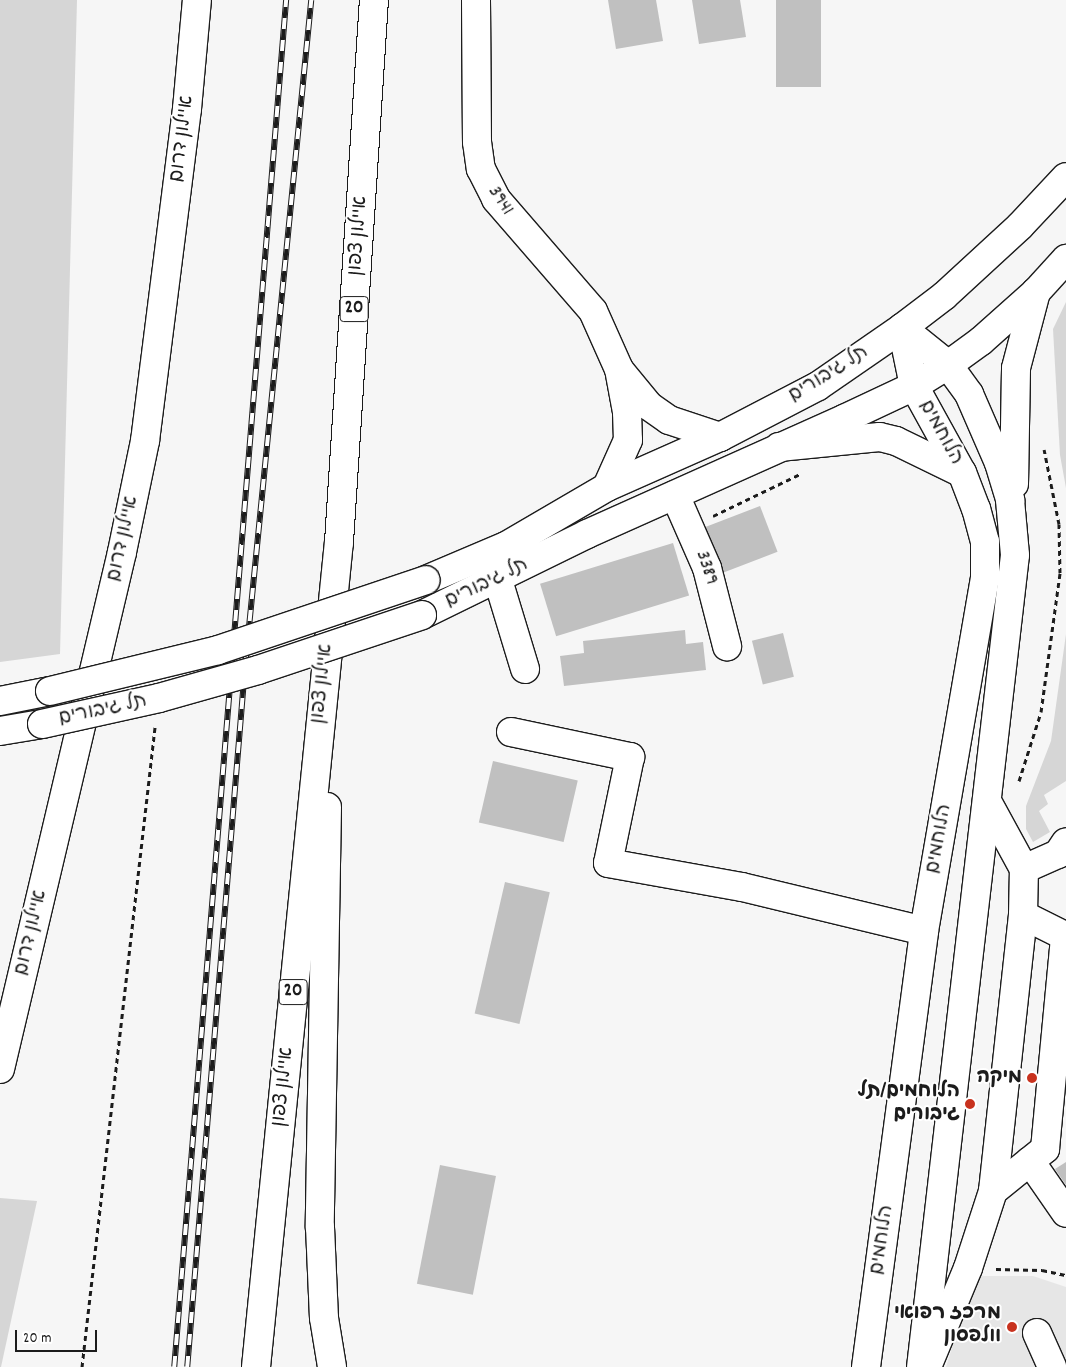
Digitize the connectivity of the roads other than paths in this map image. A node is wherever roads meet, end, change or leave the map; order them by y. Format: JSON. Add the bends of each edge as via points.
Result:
{"nodes":[{"id":1,"x":197,"y":0,"type":"edge"},
{"id":2,"x":374,"y":0,"type":"edge"},
{"id":3,"x":476,"y":0,"type":"edge"},
{"id":4,"x":1066,"y":177,"type":"edge"},
{"id":5,"x":1066,"y":259,"type":"edge"},
{"id":6,"x":1036,"y":292,"type":"junction"},
{"id":7,"x":902,"y":328,"type":"junction"},
{"id":8,"x":948,"y":365,"type":"junction"},
{"id":9,"x":619,"y":369,"type":"junction"},
{"id":10,"x":914,"y":386,"type":"junction"},
{"id":11,"x":720,"y":437,"type":"junction"},
{"id":12,"x":779,"y":447,"type":"junction"},
{"id":13,"x":962,"y":473,"type":"junction"},
{"id":14,"x":607,"y":486,"type":"junction"},
{"id":15,"x":675,"y":495,"type":"junction"},
{"id":16,"x":1015,"y":555,"type":"junction"},
{"id":17,"x":498,"y":580,"type":"junction"},
{"id":18,"x":330,"y":618,"type":"junction"},
{"id":19,"x":727,"y":646,"type":"dead end"},
{"id":20,"x":525,"y":669,"type":"dead end"},
{"id":21,"x":0,"y":701,"type":"edge"},
{"id":22,"x":0,"y":731,"type":"edge"},
{"id":23,"x":511,"y":732,"type":"dead end"},
{"id":24,"x":988,"y":803,"type":"junction"},
{"id":25,"x":1063,"y":857,"type":"edge"},
{"id":26,"x":1024,"y":869,"type":"junction"},
{"id":27,"x":1023,"y":916,"type":"junction"},
{"id":28,"x":924,"y":931,"type":"junction"},
{"id":29,"x":1066,"y":936,"type":"edge"},
{"id":30,"x":0,"y":1069,"type":"edge"},
{"id":31,"x":1047,"y":1148,"type":"edge"},
{"id":32,"x":993,"y":1191,"type":"junction"},
{"id":33,"x":1066,"y":1213,"type":"edge"},
{"id":34,"x":1037,"y":1333,"type":"dead end"},
{"id":35,"x":256,"y":1367,"type":"edge"},
{"id":36,"x":332,"y":1367,"type":"edge"},
{"id":37,"x":866,"y":1367,"type":"edge"},
{"id":38,"x":921,"y":1367,"type":"edge"},
{"id":39,"x":927,"y":1367,"type":"edge"},
{"id":40,"x":1052,"y":1367,"type":"edge"}],
"edges":[{"from":1,"to":30,"type":"main road","name":"איילון דרום","via":[[188,109],[145,441],[122,552]]},
{"from":2,"to":18,"type":"main road","name":"איילון צפון","number":"20","via":[[339,542]]},
{"from":3,"to":9,"type":"main road","name":"3941","via":[[477,142],[482,170],[496,199],[592,311]]},
{"from":4,"to":7,"type":"main road","via":[[1020,226],[944,296]]},
{"from":5,"to":6,"type":"main road"},
{"from":6,"to":8,"type":"main road","via":[[981,341]]},
{"from":6,"to":16,"type":"main road","via":[[1021,342],[1013,401]]},
{"from":7,"to":8,"type":"main road","name":"הלוחמים"},
{"from":7,"to":10,"type":"main road","name":"הלוחמים"},
{"from":7,"to":11,"type":"main road","name":"תל גיבורים","via":[[818,386]]},
{"from":8,"to":10,"type":"main road","name":"תל גיבורים"},
{"from":8,"to":16,"type":"main road","name":"הלוחמים","via":[[969,394],[999,463],[1010,500]]},
{"from":9,"to":11,"type":"main road","name":"3941","via":[[649,406],[669,420]]},
{"from":9,"to":14,"type":"main road","name":"3941","via":[[627,412],[628,440]]},
{"from":10,"to":12,"type":"main road","name":"תל גיבורים"},
{"from":10,"to":13,"type":"main road","name":"הלוחמים"},
{"from":11,"to":14,"type":"main road","name":"תל גיבורים"},
{"from":12,"to":13,"type":"main road","via":[[880,437],[896,441]]},
{"from":12,"to":15,"type":"main road","name":"תל גיבורים"},
{"from":13,"to":28,"type":"main road","name":"הלוחמים","via":[[985,542],[985,578]]},
{"from":14,"to":21,"type":"main road","name":"תל גיבורים","bridge":true,"via":[[506,546],[426,580],[218,650]]},
{"from":15,"to":17,"type":"main road","name":"תל גיבורים"},
{"from":15,"to":19,"type":"main road","name":"3389","via":[[707,568]]},
{"from":16,"to":24,"type":"main road","name":"הלוחמים"},
{"from":17,"to":20,"type":"main road"},
{"from":17,"to":22,"type":"main road","name":"תל גיבורים","bridge":true,"via":[[422,615],[249,673],[160,698]]},
{"from":18,"to":35,"type":"main road","name":"איילון צפון","number":"20"},
{"from":18,"to":36,"type":"main road","via":[[320,1227],[324,1318]]},
{"from":23,"to":28,"type":"main road","via":[[630,757],[608,863],[742,888]]},
{"from":24,"to":26,"type":"main road"},
{"from":24,"to":38,"type":"main road","name":"הלוחמים"},
{"from":25,"to":26,"type":"main road"},
{"from":26,"to":27,"type":"main road"},
{"from":27,"to":29,"type":"main road"},
{"from":27,"to":32,"type":"main road"},
{"from":28,"to":37,"type":"main road","name":"הלוחמים"},
{"from":29,"to":31,"type":"main road"},
{"from":31,"to":32,"type":"main road"},
{"from":31,"to":33,"type":"main road"},
{"from":32,"to":39,"type":"main road","via":[[968,1268]]},
{"from":34,"to":40,"type":"main road"}]}
